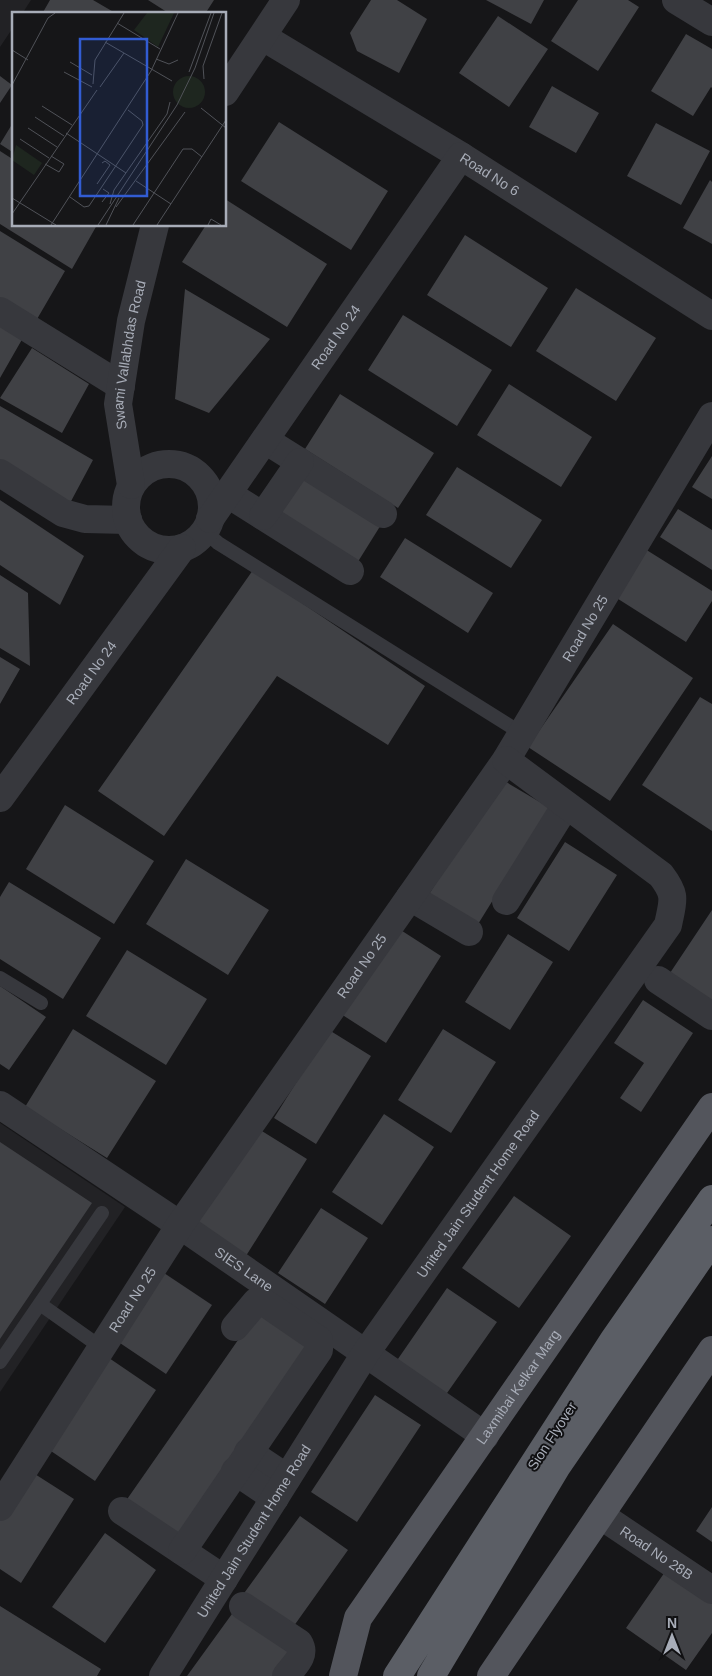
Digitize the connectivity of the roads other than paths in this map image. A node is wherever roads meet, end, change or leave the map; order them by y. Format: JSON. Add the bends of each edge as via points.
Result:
{"nodes":[{"id":1,"x":286,"y":0,"type":"edge"},
{"id":2,"x":676,"y":0,"type":"edge"},
{"id":3,"x":712,"y":22,"type":"edge"},
{"id":4,"x":263,"y":37,"type":"junction"},
{"id":5,"x":226,"y":91,"type":"edge"},
{"id":6,"x":461,"y":156,"type":"junction"},
{"id":7,"x":155,"y":226,"type":"edge"},
{"id":8,"x":0,"y":312,"type":"edge"},
{"id":9,"x":712,"y":316,"type":"edge"},
{"id":10,"x":121,"y":386,"type":"junction"},
{"id":11,"x":712,"y":416,"type":"edge"},
{"id":12,"x":265,"y":440,"type":"junction"},
{"id":13,"x":300,"y":462,"type":"junction"},
{"id":14,"x":0,"y":473,"type":"edge"},
{"id":15,"x":132,"y":485,"type":"junction"},
{"id":16,"x":228,"y":494,"type":"junction"},
{"id":17,"x":383,"y":514,"type":"dead end"},
{"id":18,"x":263,"y":516,"type":"junction"},
{"id":19,"x":128,"y":520,"type":"junction"},
{"id":20,"x":208,"y":525,"type":"junction"},
{"id":21,"x":182,"y":548,"type":"junction"},
{"id":22,"x":350,"y":571,"type":"dead end"},
{"id":23,"x":521,"y":733,"type":"junction"},
{"id":24,"x":506,"y":760,"type":"junction"},
{"id":25,"x":0,"y":798,"type":"edge"},
{"id":26,"x":566,"y":805,"type":"junction"},
{"id":27,"x":410,"y":897,"type":"junction"},
{"id":28,"x":506,"y":901,"type":"dead end"},
{"id":29,"x":469,"y":932,"type":"dead end"},
{"id":30,"x":0,"y":978,"type":"edge"},
{"id":31,"x":658,"y":980,"type":"dead end"},
{"id":32,"x":41,"y":1003,"type":"dead end"},
{"id":33,"x":712,"y":1016,"type":"edge"},
{"id":34,"x":0,"y":1105,"type":"edge"},
{"id":35,"x":712,"y":1108,"type":"edge"},
{"id":36,"x":712,"y":1199,"type":"edge"},
{"id":37,"x":102,"y":1212,"type":"dead end"},
{"id":38,"x":180,"y":1225,"type":"junction"},
{"id":39,"x":712,"y":1240,"type":"edge"},
{"id":40,"x":40,"y":1304,"type":"junction"},
{"id":41,"x":235,"y":1327,"type":"dead end"},
{"id":42,"x":102,"y":1348,"type":"junction"},
{"id":43,"x":712,"y":1350,"type":"edge"},
{"id":44,"x":365,"y":1354,"type":"junction"},
{"id":45,"x":0,"y":1362,"type":"edge"},
{"id":46,"x":486,"y":1436,"type":"junction"},
{"id":47,"x":242,"y":1461,"type":"junction"},
{"id":48,"x":281,"y":1488,"type":"junction"},
{"id":49,"x":0,"y":1507,"type":"edge"},
{"id":50,"x":122,"y":1511,"type":"dead end"},
{"id":51,"x":600,"y":1515,"type":"junction"},
{"id":52,"x":182,"y":1551,"type":"junction"},
{"id":53,"x":224,"y":1579,"type":"junction"},
{"id":54,"x":712,"y":1590,"type":"edge"},
{"id":55,"x":243,"y":1606,"type":"dead end"},
{"id":56,"x":289,"y":1675,"type":"edge"},
{"id":57,"x":163,"y":1676,"type":"edge"},
{"id":58,"x":344,"y":1676,"type":"edge"},
{"id":59,"x":397,"y":1676,"type":"edge"},
{"id":60,"x":432,"y":1676,"type":"edge"},
{"id":61,"x":491,"y":1676,"type":"edge"}],
"edges":[{"from":1,"to":4,"type":"street"},
{"from":2,"to":3,"type":"street"},
{"from":4,"to":5,"type":"street"},
{"from":4,"to":6,"type":"street","name":"Road No 6"},
{"from":6,"to":9,"type":"street","name":"Road No 6"},
{"from":6,"to":12,"type":"street","name":"Road No 24"},
{"from":7,"to":10,"type":"street","name":"Swami Vallabhdas Road","via":[[131,321]]},
{"from":8,"to":10,"type":"street"},
{"from":10,"to":15,"type":"street","name":"Swami Vallabhdas Road","via":[[118,404]]},
{"from":11,"to":23,"type":"street","name":"Road No 25"},
{"from":12,"to":13,"type":"street"},
{"from":12,"to":16,"type":"street","name":"Road No 24"},
{"from":13,"to":17,"type":"street"},
{"from":13,"to":18,"type":"street"},
{"from":14,"to":19,"type":"street","via":[[63,513],[85,519]]},
{"from":15,"to":19,"type":"street","via":[[126,499]]},
{"from":15,"to":20,"type":"street","via":[[141,474],[166,464],[192,471],[209,492],[212,506]]},
{"from":16,"to":18,"type":"street"},
{"from":16,"to":20,"type":"street","name":"Road No 24"},
{"from":18,"to":22,"type":"street"},
{"from":19,"to":21,"type":"street","via":[[140,540],[153,548]]},
{"from":20,"to":21,"type":"street","via":[[196,541]]},
{"from":20,"to":23,"type":"lane","via":[[218,543]]},
{"from":21,"to":25,"type":"street","name":"Road No 24"},
{"from":23,"to":24,"type":"street","name":"Road No 25"},
{"from":24,"to":26,"type":"street","name":"United Jain Student Home Road"},
{"from":24,"to":27,"type":"street","name":"Road No 25"},
{"from":26,"to":28,"type":"street"},
{"from":26,"to":44,"type":"street","name":"United Jain Student Home Road","via":[[661,875],[672,890],[668,925]]},
{"from":27,"to":29,"type":"street"},
{"from":27,"to":38,"type":"street","name":"Road No 25"},
{"from":30,"to":32,"type":"lane"},
{"from":31,"to":33,"type":"street"},
{"from":34,"to":38,"type":"street","name":"SIES Lane"},
{"from":35,"to":46,"type":"main road","name":"Laxmibai Kelkar Marg"},
{"from":36,"to":59,"type":"highway","name":"Sion Flyover","via":[[613,1342]]},
{"from":37,"to":40,"type":"lane"},
{"from":38,"to":42,"type":"street","name":"Road No 25"},
{"from":38,"to":44,"type":"street","name":"SIES Lane"},
{"from":39,"to":60,"type":"highway","name":"Sion Flyover","via":[[557,1466]]},
{"from":40,"to":42,"type":"lane"},
{"from":40,"to":45,"type":"lane"},
{"from":41,"to":47,"type":"street","via":[[256,1302],[265,1302],[319,1340],[320,1345]]},
{"from":42,"to":49,"type":"street","name":"Road No 25"},
{"from":43,"to":51,"type":"main road"},
{"from":44,"to":46,"type":"street","name":"SIES Lane"},
{"from":44,"to":48,"type":"street","name":"United Jain Student Home Road"},
{"from":46,"to":58,"type":"main road","name":"Laxmibai Kelkar Marg","via":[[358,1618]]},
{"from":47,"to":48,"type":"street"},
{"from":47,"to":52,"type":"street"},
{"from":48,"to":53,"type":"street","name":"United Jain Student Home Road"},
{"from":50,"to":52,"type":"street"},
{"from":51,"to":54,"type":"street","name":"Road No 28B"},
{"from":51,"to":61,"type":"main road"},
{"from":52,"to":53,"type":"street"},
{"from":53,"to":57,"type":"street","name":"United Jain Student Home Road"},
{"from":55,"to":56,"type":"street","via":[[299,1643],[301,1656]]}]}
